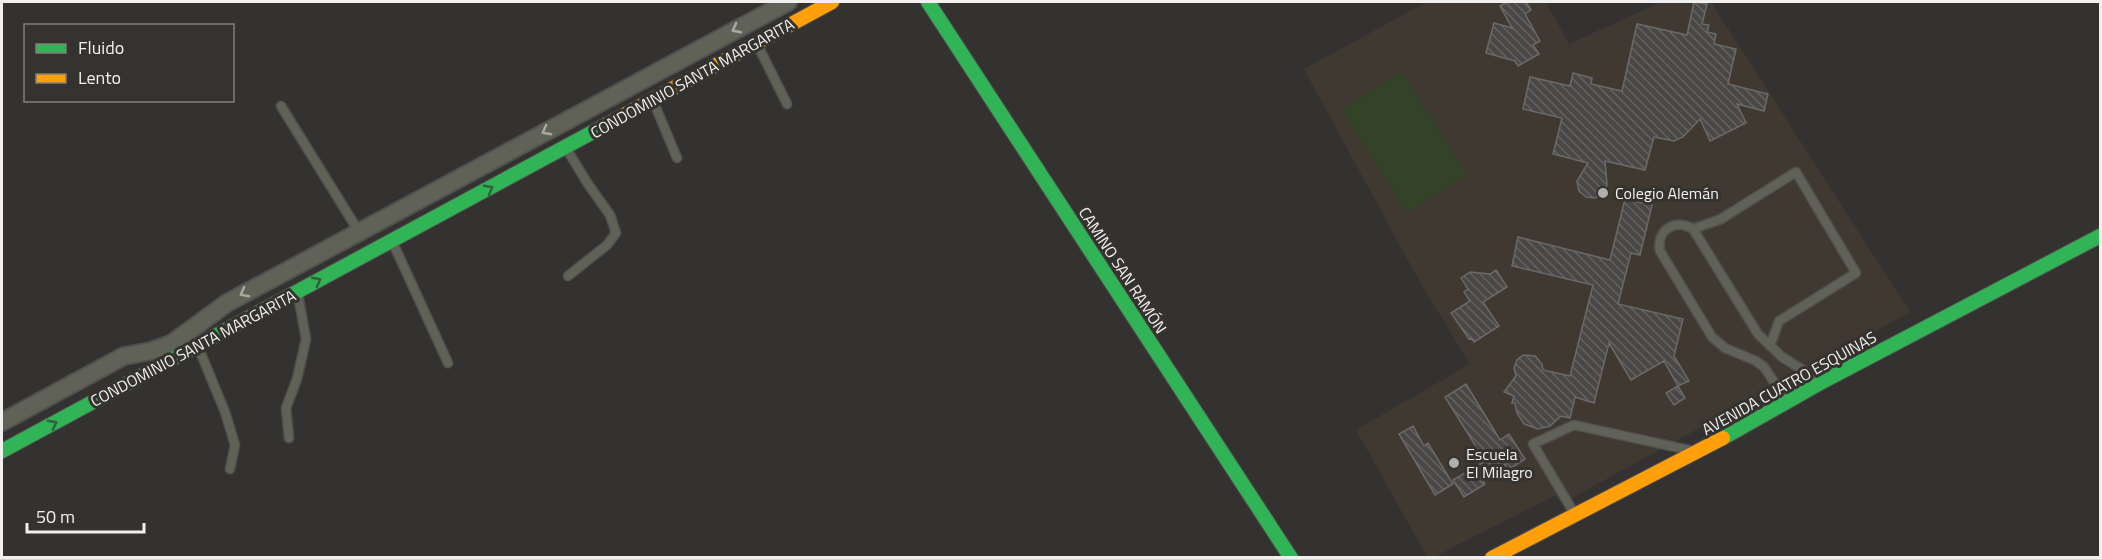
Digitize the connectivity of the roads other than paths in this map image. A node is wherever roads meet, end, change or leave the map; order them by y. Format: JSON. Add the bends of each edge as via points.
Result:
{"nodes":[{"id":1,"x":788,"y":2,"type":"edge"},
{"id":2,"x":832,"y":2,"type":"edge"},
{"id":3,"x":928,"y":2,"type":"edge"},
{"id":4,"x":756,"y":43,"type":"junction"},
{"id":5,"x":653,"y":100,"type":"junction"},
{"id":6,"x":787,"y":104,"type":"dead end"},
{"id":7,"x":281,"y":106,"type":"dead end"},
{"id":8,"x":572,"y":117,"type":"junction"},
{"id":9,"x":583,"y":138,"type":"junction"},
{"id":10,"x":566,"y":147,"type":"junction"},
{"id":11,"x":677,"y":158,"type":"dead end"},
{"id":12,"x":1693,"y":229,"type":"junction"},
{"id":13,"x":352,"y":236,"type":"junction"},
{"id":14,"x":2100,"y":236,"type":"edge"},
{"id":15,"x":392,"y":241,"type":"junction"},
{"id":16,"x":356,"y":260,"type":"junction"},
{"id":17,"x":568,"y":276,"type":"dead end"},
{"id":18,"x":297,"y":292,"type":"junction"},
{"id":19,"x":198,"y":346,"type":"junction"},
{"id":20,"x":1770,"y":346,"type":"junction"},
{"id":21,"x":448,"y":363,"type":"dead end"},
{"id":22,"x":1822,"y":382,"type":"junction"},
{"id":23,"x":1787,"y":402,"type":"junction"},
{"id":24,"x":19,"y":413,"type":"junction"},
{"id":25,"x":2,"y":422,"type":"edge"},
{"id":26,"x":31,"y":436,"type":"junction"},
{"id":27,"x":289,"y":438,"type":"dead end"},
{"id":28,"x":2,"y":451,"type":"edge"},
{"id":29,"x":1698,"y":452,"type":"junction"},
{"id":30,"x":230,"y":469,"type":"dead end"},
{"id":31,"x":1576,"y":516,"type":"junction"},
{"id":32,"x":1291,"y":558,"type":"edge"},
{"id":33,"x":1492,"y":558,"type":"edge"}],
"edges":[{"from":1,"to":8,"type":"street","name":"CONDOMINIO SANTA MARGARITA","one_way":true},
{"from":2,"to":4,"type":"main road","name":"CONDOMINIO SANTA MARGARITA"},
{"from":3,"to":32,"type":"main road","name":"CAMINO SAN RAMÓN"},
{"from":4,"to":5,"type":"main road","name":"CONDOMINIO SANTA MARGARITA"},
{"from":4,"to":6,"type":"lane"},
{"from":5,"to":9,"type":"main road","name":"CONDOMINIO SANTA MARGARITA"},
{"from":5,"to":11,"type":"lane"},
{"from":7,"to":13,"type":"lane"},
{"from":8,"to":9,"type":"street","name":"CONDOMINIO SANTA MARGARITA"},
{"from":8,"to":13,"type":"street","name":"CONDOMINIO SANTA MARGARITA","one_way":true},
{"from":9,"to":10,"type":"main road","name":"CONDOMINIO SANTA MARGARITA"},
{"from":15,"to":10,"type":"main road","name":"CONDOMINIO SANTA MARGARITA","one_way":true},
{"from":10,"to":17,"type":"lane","via":[[610,215],[616,233]]},
{"from":12,"to":20,"type":"lane","via":[[1758,334]]},
{"from":12,"to":20,"type":"lane","via":[[1721,219],[1796,172],[1856,273],[1779,321]]},
{"from":12,"to":23,"type":"lane","via":[[1680,224],[1667,228],[1660,238],[1660,251],[1712,337],[1732,353],[1764,367]]},
{"from":13,"to":16,"type":"street"},
{"from":13,"to":24,"type":"street","name":"CONDOMINIO SANTA MARGARITA","one_way":true,"via":[[227,303],[171,344],[124,356]]},
{"from":14,"to":22,"type":"main road","name":"AVENIDA CUATRO ESQUINAS"},
{"from":15,"to":16,"type":"main road","name":"CONDOMINIO SANTA MARGARITA"},
{"from":15,"to":21,"type":"lane"},
{"from":18,"to":16,"type":"main road","name":"CONDOMINIO SANTA MARGARITA","one_way":true},
{"from":18,"to":19,"type":"main road","name":"CONDOMINIO SANTA MARGARITA"},
{"from":18,"to":27,"type":"lane","via":[[306,339],[286,408]]},
{"from":26,"to":19,"type":"main road","name":"CONDOMINIO SANTA MARGARITA","one_way":true},
{"from":19,"to":30,"type":"lane","via":[[235,445]]},
{"from":20,"to":22,"type":"lane"},
{"from":22,"to":23,"type":"main road","name":"AVENIDA CUATRO ESQUINAS"},
{"from":23,"to":29,"type":"main road","name":"AVENIDA CUATRO ESQUINAS"},
{"from":24,"to":25,"type":"street","name":"CONDOMINIO SANTA MARGARITA"},
{"from":24,"to":26,"type":"street"},
{"from":26,"to":28,"type":"main road","name":"CONDOMINIO SANTA MARGARITA"},
{"from":29,"to":31,"type":"main road","name":"AVENIDA CUATRO ESQUINAS"},
{"from":29,"to":31,"type":"lane","via":[[1575,425],[1533,444]]},
{"from":31,"to":33,"type":"main road","name":"AVENIDA CUATRO ESQUINAS"}]}
